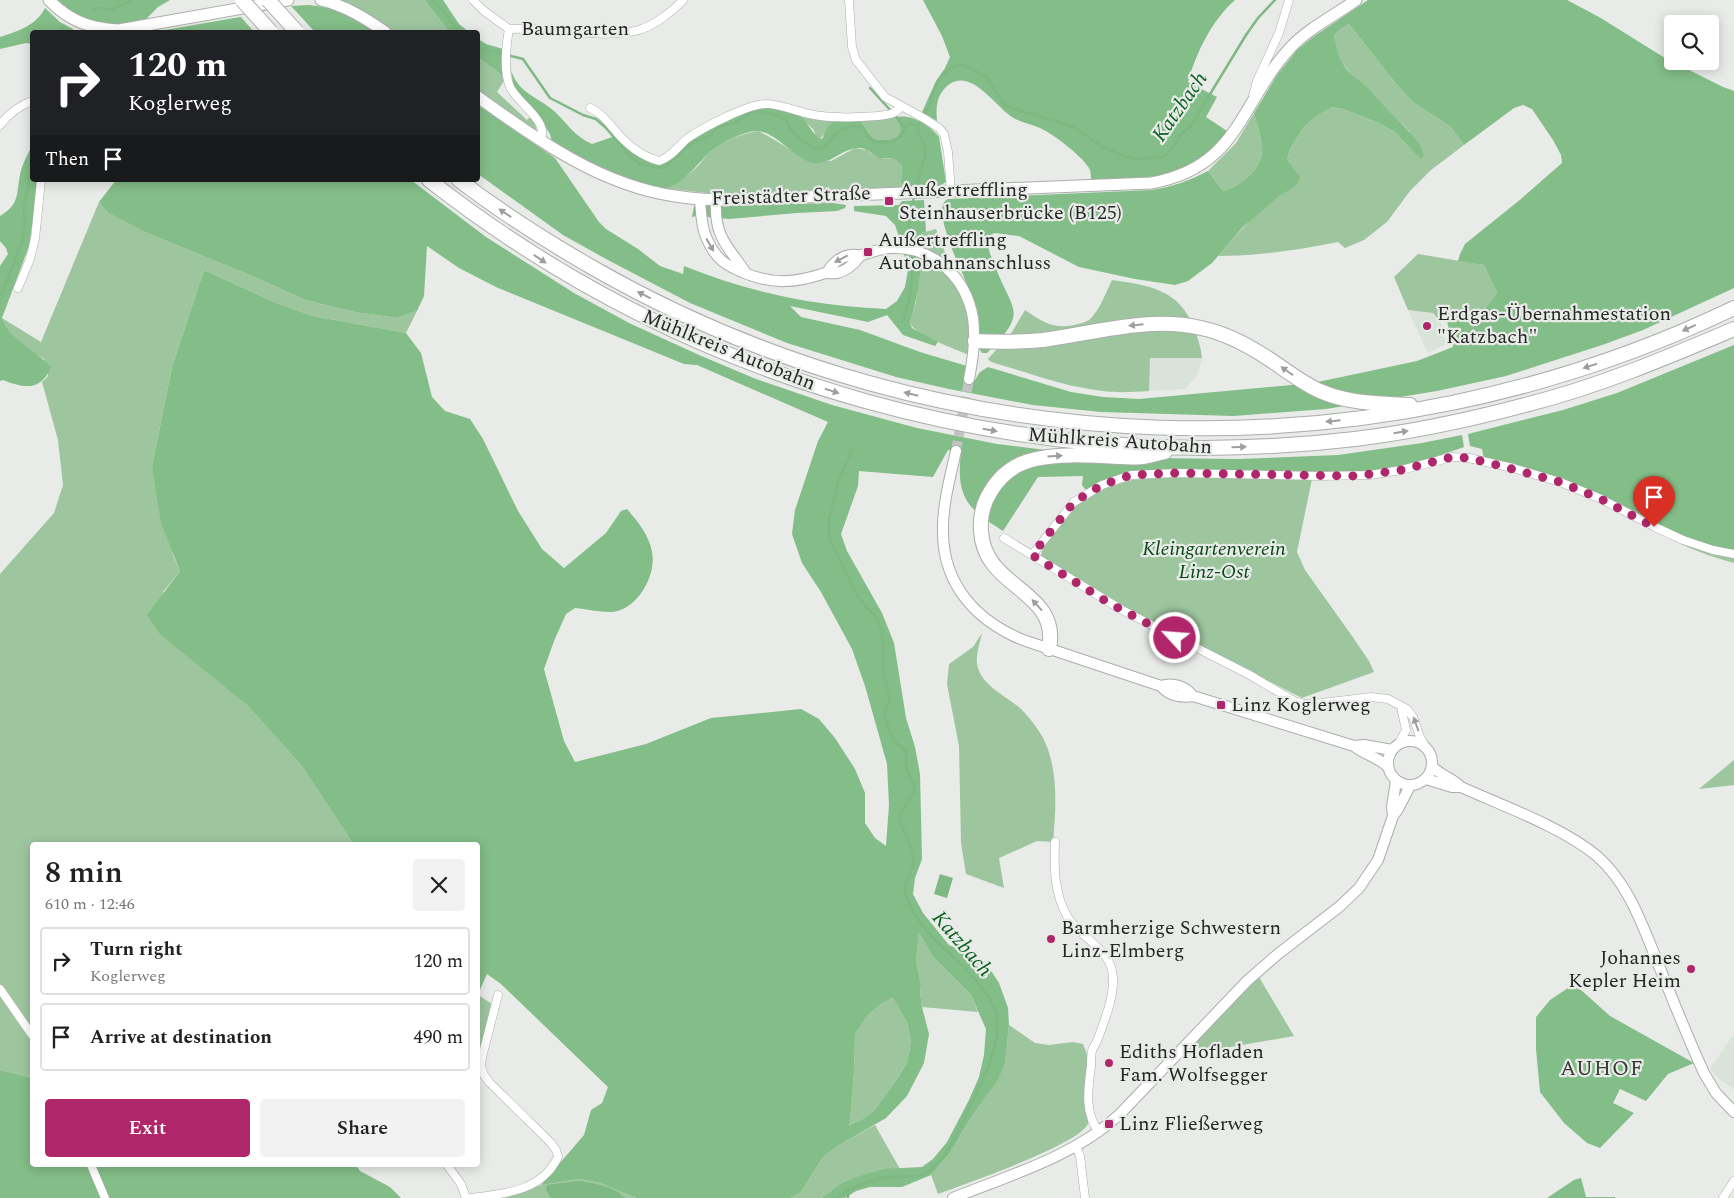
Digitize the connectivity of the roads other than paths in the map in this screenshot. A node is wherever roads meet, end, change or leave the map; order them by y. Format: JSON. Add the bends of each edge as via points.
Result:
{"nodes":[{"id":1,"x":50,"y":0,"type":"edge"},
{"id":2,"x":242,"y":0,"type":"edge"},
{"id":3,"x":268,"y":0,"type":"edge"},
{"id":4,"x":288,"y":0,"type":"edge"},
{"id":5,"x":321,"y":0,"type":"edge"},
{"id":6,"x":473,"y":0,"type":"edge"},
{"id":7,"x":683,"y":0,"type":"edge"},
{"id":8,"x":849,"y":0,"type":"edge"},
{"id":9,"x":1289,"y":0,"type":"edge"},
{"id":10,"x":1356,"y":0,"type":"edge"},
{"id":11,"x":509,"y":29,"type":"junction"},
{"id":12,"x":99,"y":30,"type":"edge"},
{"id":13,"x":112,"y":30,"type":"edge"},
{"id":14,"x":269,"y":30,"type":"edge"},
{"id":15,"x":294,"y":30,"type":"edge"},
{"id":16,"x":383,"y":30,"type":"edge"},
{"id":17,"x":480,"y":99,"type":"edge"},
{"id":18,"x":30,"y":102,"type":"edge"},
{"id":19,"x":590,"y":108,"type":"dead end"},
{"id":20,"x":1249,"y":108,"type":"junction"},
{"id":21,"x":895,"y":111,"type":"junction"},
{"id":22,"x":0,"y":125,"type":"edge"},
{"id":23,"x":540,"y":141,"type":"junction"},
{"id":24,"x":41,"y":182,"type":"edge"},
{"id":25,"x":432,"y":182,"type":"edge"},
{"id":26,"x":462,"y":182,"type":"edge"},
{"id":27,"x":951,"y":191,"type":"junction"},
{"id":28,"x":700,"y":199,"type":"junction"},
{"id":29,"x":716,"y":200,"type":"junction"},
{"id":30,"x":746,"y":274,"type":"junction"},
{"id":31,"x":18,"y":288,"type":"dead end"},
{"id":32,"x":1734,"y":308,"type":"edge"},
{"id":33,"x":1734,"y":329,"type":"edge"},
{"id":34,"x":974,"y":341,"type":"junction"},
{"id":35,"x":969,"y":379,"type":"tunnel mouth"},
{"id":36,"x":1433,"y":407,"type":"junction"},
{"id":37,"x":1185,"y":447,"type":"junction"},
{"id":38,"x":956,"y":451,"type":"tunnel mouth"},
{"id":39,"x":1004,"y":538,"type":"dead end"},
{"id":40,"x":1734,"y":554,"type":"edge"},
{"id":41,"x":1032,"y":555,"type":"junction"},
{"id":42,"x":1049,"y":649,"type":"junction"},
{"id":43,"x":1401,"y":707,"type":"junction"},
{"id":44,"x":1354,"y":746,"type":"junction"},
{"id":45,"x":1396,"y":746,"type":"junction"},
{"id":46,"x":1425,"y":746,"type":"junction"},
{"id":47,"x":1388,"y":766,"type":"junction"},
{"id":48,"x":1432,"y":766,"type":"junction"},
{"id":49,"x":1426,"y":779,"type":"junction"},
{"id":50,"x":1396,"y":781,"type":"junction"},
{"id":51,"x":1410,"y":786,"type":"junction"},
{"id":52,"x":1461,"y":787,"type":"junction"},
{"id":53,"x":1393,"y":816,"type":"junction"},
{"id":54,"x":1055,"y":842,"type":"dead end"},
{"id":55,"x":0,"y":989,"type":"edge"},
{"id":56,"x":498,"y":995,"type":"dead end"},
{"id":57,"x":30,"y":1032,"type":"edge"},
{"id":58,"x":1734,"y":1112,"type":"edge"},
{"id":59,"x":1099,"y":1132,"type":"junction"},
{"id":60,"x":1076,"y":1146,"type":"junction"},
{"id":61,"x":92,"y":1167,"type":"edge"},
{"id":62,"x":448,"y":1167,"type":"edge"},
{"id":63,"x":1734,"y":1181,"type":"edge"},
{"id":64,"x":105,"y":1198,"type":"edge"},
{"id":65,"x":466,"y":1198,"type":"edge"},
{"id":66,"x":471,"y":1198,"type":"edge"},
{"id":67,"x":953,"y":1198,"type":"edge"},
{"id":68,"x":1085,"y":1198,"type":"edge"},
{"id":69,"x":1723,"y":1198,"type":"edge"}],
"edges":[{"from":1,"to":12,"type":"main road","via":[[67,16]]},
{"from":2,"to":14,"type":"highway","bridge":true},
{"from":3,"to":15,"type":"highway","bridge":true},
{"from":4,"to":13,"type":"main road"},
{"from":5,"to":16,"type":"main road","via":[[353,11]]},
{"from":6,"to":11,"type":"street"},
{"from":7,"to":11,"type":"street","name":"Baumgarten","via":[[653,23],[626,32],[529,27]]},
{"from":8,"to":21,"type":"street","via":[[856,60]]},
{"from":9,"to":20,"type":"street","name":"Freistädter Straße"},
{"from":10,"to":20,"type":"main road","name":"Freistädter Straße","via":[[1291,46]]},
{"from":11,"to":23,"type":"street","name":"Baumgarten","via":[[510,86],[540,122],[544,130]]},
{"from":17,"to":23,"type":"main road","name":"Freistädter Straße"},
{"from":18,"to":22,"type":"street","via":[[9,113]]},
{"from":19,"to":21,"type":"street","via":[[605,117],[614,130],[642,154],[658,161],[702,130],[758,105],[779,106],[827,117],[861,118]]},
{"from":20,"to":27,"type":"main road","name":"Freistädter Straße","via":[[1210,159],[1169,180],[1123,185]]},
{"from":21,"to":27,"type":"street","via":[[922,118],[944,134]]},
{"from":23,"to":28,"type":"main road","name":"Freistädter Straße","via":[[580,164],[630,184],[662,194]]},
{"from":24,"to":31,"type":"street","via":[[35,239]]},
{"from":25,"to":37,"type":"highway","name":"Mühlkreis Autobahn","one_way":true,"via":[[500,233],[602,295],[695,341],[785,376],[898,410],[993,430],[1090,443]]},
{"from":36,"to":26,"type":"highway","name":"Mühlkreis Autobahn","one_way":true,"via":[[1291,426],[1176,429],[1037,418],[931,399],[820,368],[698,322],[620,283],[549,242]]},
{"from":27,"to":29,"type":"main road","name":"Freistädter Straße"},
{"from":28,"to":29,"type":"main road","name":"Freistädter Straße"},
{"from":28,"to":30,"type":"street","one_way":true,"via":[[705,235],[713,250],[727,266]]},
{"from":29,"to":30,"type":"street","via":[[719,233]]},
{"from":30,"to":34,"type":"street","via":[[763,280],[787,282],[826,273],[831,265],[850,254],[861,255],[886,248],[917,251],[940,262],[958,280],[972,311]]},
{"from":32,"to":36,"type":"highway","name":"Mühlkreis Autobahn","one_way":true,"via":[[1672,336],[1593,365]]},
{"from":37,"to":33,"type":"highway","name":"Mühlkreis Autobahn","one_way":true,"via":[[1347,440],[1472,418],[1599,383]]},
{"from":34,"to":35,"type":"street"},
{"from":36,"to":34,"type":"highway","one_way":true,"via":[[1374,404],[1334,396],[1308,385],[1228,336],[1181,324],[1129,326],[1022,341]]},
{"from":42,"to":37,"type":"highway","one_way":true,"via":[[1051,630],[1042,609],[1000,573],[985,550],[981,516],[994,486],[1013,468],[1038,458],[1142,457]]},
{"from":38,"to":42,"type":"street","via":[[943,534],[954,581],[984,619],[1009,634]]},
{"from":39,"to":41,"type":"street"},
{"from":40,"to":41,"type":"street","via":[[1683,540],[1560,482],[1505,466],[1452,457],[1401,470],[1353,476],[1131,475],[1102,485],[1074,502]]},
{"from":41,"to":43,"type":"street","via":[[1122,610],[1294,701],[1314,704],[1371,697],[1388,700]]},
{"from":42,"to":44,"type":"street","via":[[1161,686],[1169,683],[1180,686],[1193,696]]},
{"from":43,"to":45,"type":"street","via":[[1406,730]]},
{"from":46,"to":43,"type":"street","one_way":true,"via":[[1412,715]]},
{"from":44,"to":45,"type":"street"},
{"from":44,"to":47,"type":"street"},
{"from":45,"to":46,"type":"street","via":[[1411,740]]},
{"from":45,"to":47,"type":"street","via":[[1388,758]]},
{"from":46,"to":48,"type":"street","via":[[1431,755]]},
{"from":47,"to":50,"type":"street"},
{"from":48,"to":49,"type":"street"},
{"from":48,"to":52,"type":"street"},
{"from":49,"to":51,"type":"street"},
{"from":49,"to":52,"type":"street"},
{"from":50,"to":51,"type":"street"},
{"from":50,"to":53,"type":"street"},
{"from":51,"to":53,"type":"street"},
{"from":52,"to":58,"type":"street","via":[[1564,835],[1608,867],[1632,903],[1704,1073]]},
{"from":53,"to":59,"type":"street","via":[[1378,860],[1356,891],[1247,981],[1119,1116]]},
{"from":54,"to":59,"type":"street","via":[[1056,888],[1060,902],[1068,918],[1104,952],[1113,968],[1110,999],[1092,1052],[1089,1082],[1089,1112]]},
{"from":55,"to":57,"type":"street"},
{"from":56,"to":66,"type":"street","via":[[481,1067],[501,1095],[551,1143],[558,1157],[542,1179],[533,1185],[508,1193]]},
{"from":59,"to":60,"type":"street"},
{"from":60,"to":67,"type":"street"},
{"from":60,"to":68,"type":"street"},
{"from":61,"to":64,"type":"street"},
{"from":62,"to":65,"type":"street","via":[[461,1184]]},
{"from":63,"to":69,"type":"street"}]}
